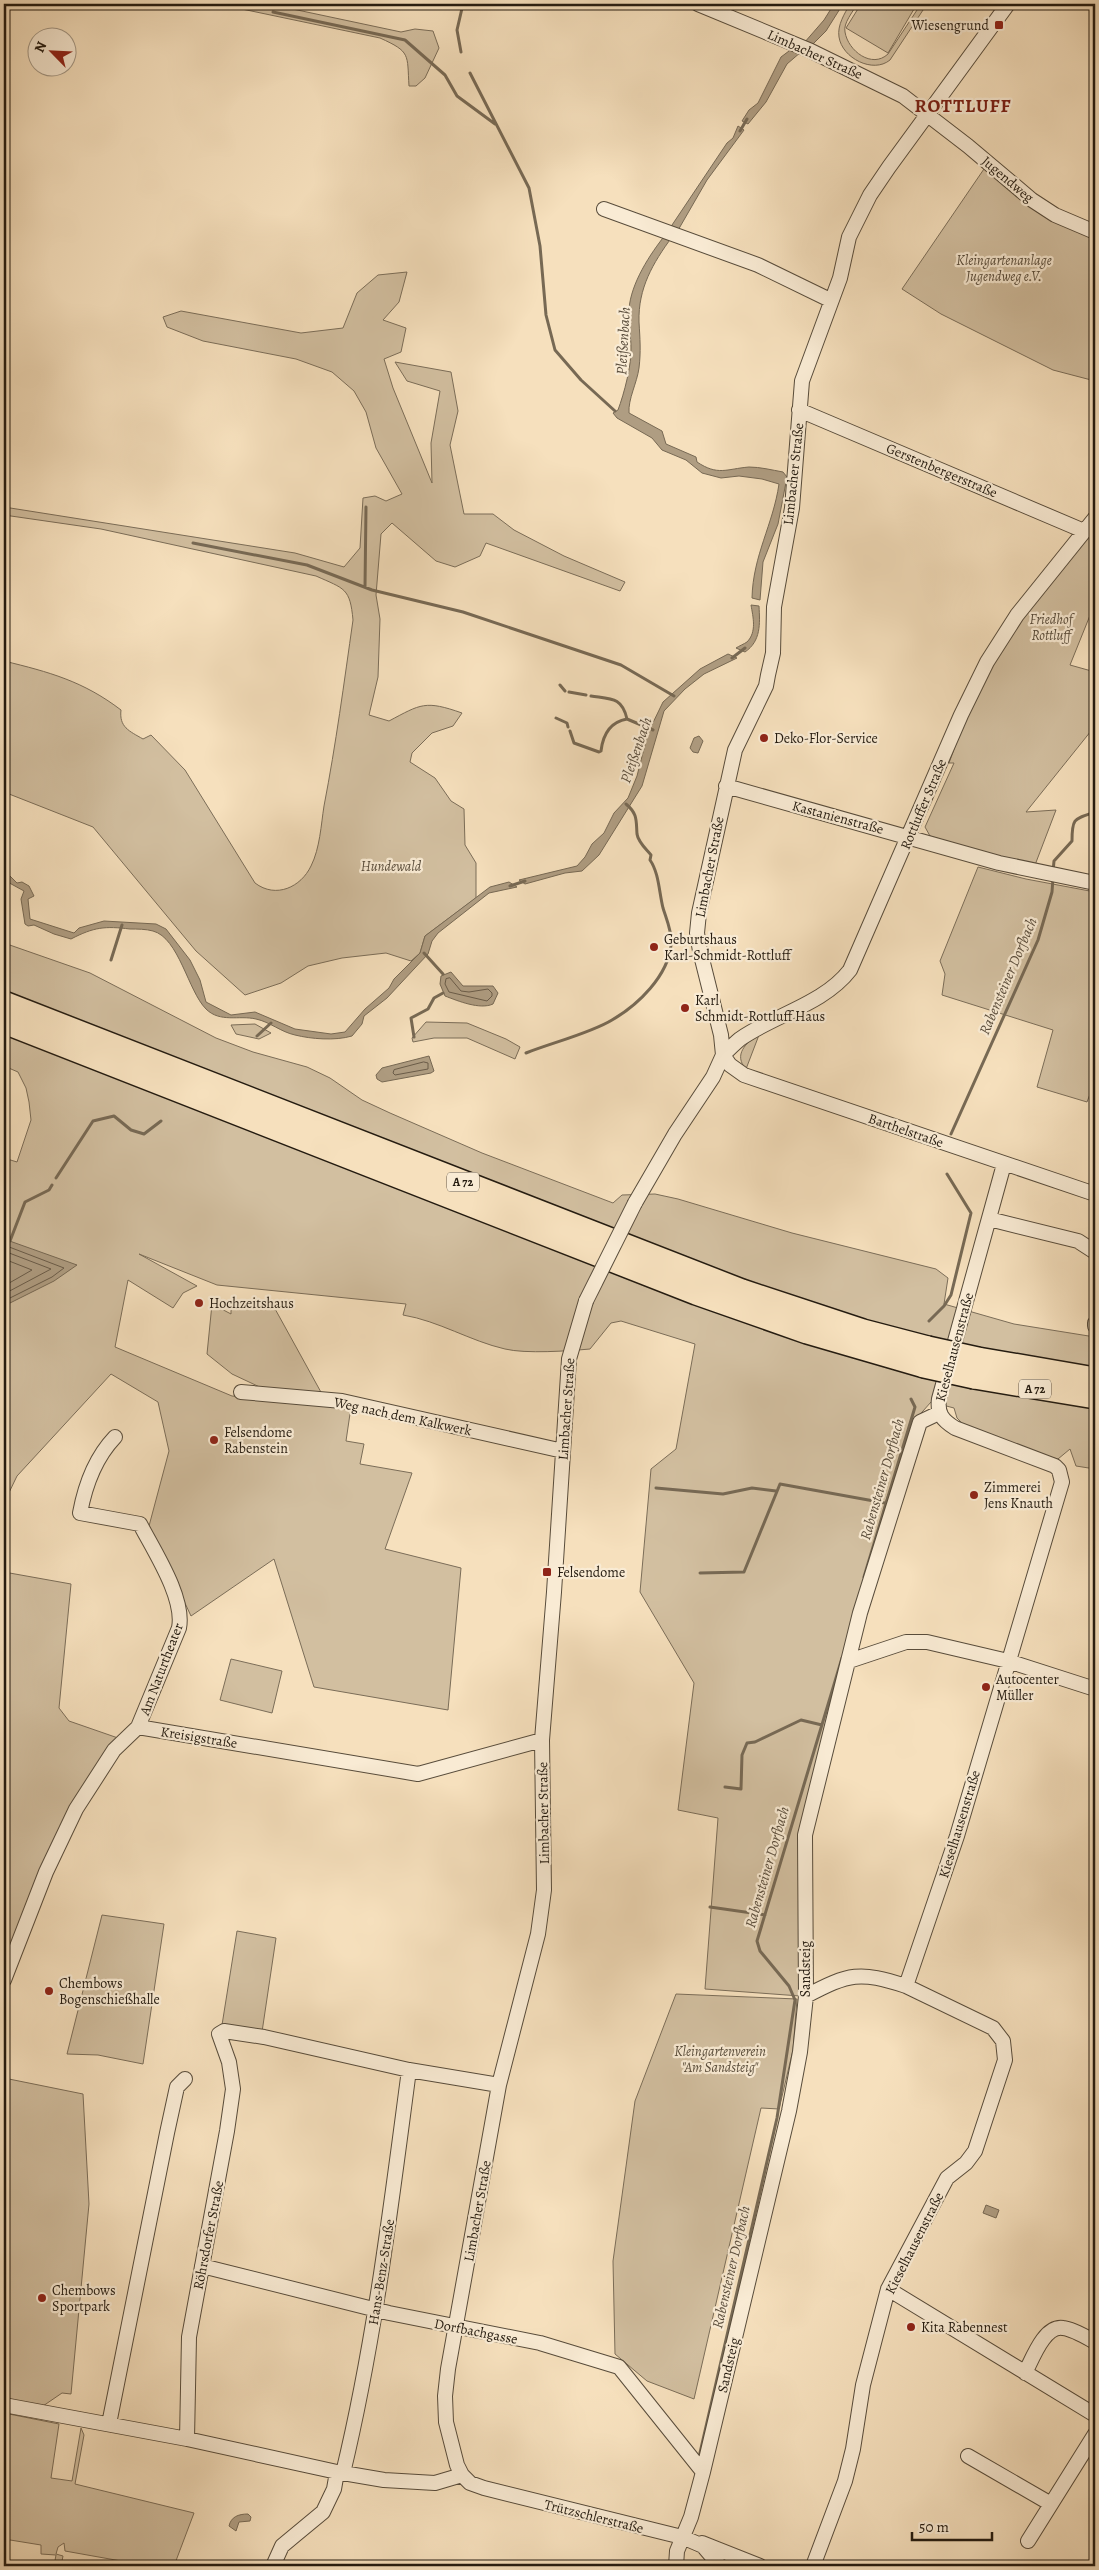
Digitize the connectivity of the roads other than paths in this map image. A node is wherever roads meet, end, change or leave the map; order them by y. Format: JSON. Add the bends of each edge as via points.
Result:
{"nodes":[{"id":1,"x":698,"y":4,"type":"edge"},
{"id":2,"x":1008,"y":4,"type":"edge"},
{"id":3,"x":926,"y":115,"type":"junction"},
{"id":4,"x":604,"y":209,"type":"dead end"},
{"id":5,"x":1095,"y":232,"type":"edge"},
{"id":6,"x":830,"y":300,"type":"junction"},
{"id":7,"x":799,"y":410,"type":"junction"},
{"id":8,"x":1095,"y":518,"type":"edge"},
{"id":9,"x":1084,"y":531,"type":"junction"},
{"id":10,"x":726,"y":786,"type":"junction"},
{"id":11,"x":909,"y":837,"type":"junction"},
{"id":12,"x":1095,"y":883,"type":"edge"},
{"id":13,"x":4,"y":1002,"type":"edge"},
{"id":14,"x":4,"y":1022,"type":"edge"},
{"id":15,"x":723,"y":1056,"type":"junction"},
{"id":16,"x":1004,"y":1164,"type":"junction"},
{"id":17,"x":1095,"y":1194,"type":"edge"},
{"id":18,"x":989,"y":1219,"type":"junction"},
{"id":19,"x":1095,"y":1252,"type":"edge"},
{"id":20,"x":926,"y":1357,"type":"junction"},
{"id":21,"x":976,"y":1368,"type":"junction"},
{"id":22,"x":1095,"y":1378,"type":"edge"},
{"id":23,"x":241,"y":1392,"type":"dead end"},
{"id":24,"x":1095,"y":1398,"type":"edge"},
{"id":25,"x":939,"y":1413,"type":"junction"},
{"id":26,"x":115,"y":1437,"type":"dead end"},
{"id":27,"x":563,"y":1451,"type":"junction"},
{"id":28,"x":849,"y":1661,"type":"junction"},
{"id":29,"x":1008,"y":1661,"type":"junction"},
{"id":30,"x":1095,"y":1689,"type":"edge"},
{"id":31,"x":138,"y":1727,"type":"junction"},
{"id":32,"x":542,"y":1740,"type":"junction"},
{"id":33,"x":4,"y":1980,"type":"edge"},
{"id":34,"x":906,"y":1986,"type":"junction"},
{"id":35,"x":806,"y":1996,"type":"junction"},
{"id":36,"x":409,"y":2070,"type":"junction"},
{"id":37,"x":185,"y":2078,"type":"dead end"},
{"id":38,"x":499,"y":2085,"type":"junction"},
{"id":39,"x":202,"y":2266,"type":"junction"},
{"id":40,"x":888,"y":2289,"type":"junction"},
{"id":41,"x":376,"y":2310,"type":"junction"},
{"id":42,"x":455,"y":2327,"type":"junction"},
{"id":43,"x":1095,"y":2342,"type":"edge"},
{"id":44,"x":1025,"y":2373,"type":"junction"},
{"id":45,"x":4,"y":2405,"type":"edge"},
{"id":46,"x":1095,"y":2416,"type":"edge"},
{"id":47,"x":109,"y":2424,"type":"junction"},
{"id":48,"x":1095,"y":2434,"type":"edge"},
{"id":49,"x":187,"y":2439,"type":"junction"},
{"id":50,"x":968,"y":2456,"type":"dead end"},
{"id":51,"x":340,"y":2472,"type":"junction"},
{"id":52,"x":703,"y":2472,"type":"junction"},
{"id":53,"x":462,"y":2475,"type":"junction"},
{"id":54,"x":1051,"y":2504,"type":"junction"},
{"id":55,"x":682,"y":2537,"type":"junction"},
{"id":56,"x":1028,"y":2542,"type":"dead end"},
{"id":57,"x":273,"y":2566,"type":"edge"},
{"id":58,"x":676,"y":2566,"type":"edge"},
{"id":59,"x":720,"y":2566,"type":"edge"},
{"id":60,"x":760,"y":2566,"type":"edge"},
{"id":61,"x":813,"y":2566,"type":"edge"}],
"edges":[{"from":1,"to":3,"type":"street","name":"Limbacher Straße","via":[[816,53],[903,96]]},
{"from":2,"to":3,"type":"street","name":"Limbacher Straße"},
{"from":3,"to":5,"type":"street","name":"Jugendweg","via":[[1032,200],[1055,215]]},
{"from":3,"to":6,"type":"street","name":"Limbacher Straße","via":[[870,195],[849,237],[840,278]]},
{"from":4,"to":6,"type":"street","via":[[758,265]]},
{"from":6,"to":7,"type":"street","name":"Limbacher Straße","via":[[802,381]]},
{"from":7,"to":9,"type":"street","name":"Gerstenbergerstraße"},
{"from":7,"to":10,"type":"street","name":"Limbacher Straße","via":[[792,508],[774,607],[766,686],[735,750]]},
{"from":8,"to":9,"type":"street","name":"Rottluffer Straße"},
{"from":9,"to":11,"type":"street","name":"Rottluffer Straße","via":[[1017,615],[987,662]]},
{"from":10,"to":11,"type":"street","name":"Kastanienstraße"},
{"from":10,"to":15,"type":"street","name":"Limbacher Straße","via":[[698,913],[697,933]]},
{"from":11,"to":12,"type":"street","name":"Kastanienstraße","via":[[999,863]]},
{"from":11,"to":15,"type":"street","name":"Rottluffer Straße","via":[[850,970],[843,979],[739,1040]]},
{"from":13,"to":20,"type":"highway","number":"A 72","via":[[742,1290],[864,1330]]},
{"from":14,"to":20,"type":"highway","number":"A 72","via":[[696,1294],[807,1333]]},
{"from":15,"to":16,"type":"street","name":"Barthelstraße","via":[[744,1075]]},
{"from":15,"to":27,"type":"street","name":"Limbacher Straße","bridge":true,"via":[[714,1076],[635,1203],[586,1301],[568,1359]]},
{"from":16,"to":17,"type":"street","name":"Barthelstraße"},
{"from":16,"to":18,"type":"street","name":"Kieselhausenstraße"},
{"from":18,"to":19,"type":"street","via":[[1078,1241]]},
{"from":18,"to":25,"type":"street","name":"Kieselhausenstraße","via":[[939,1399]]},
{"from":20,"to":21,"type":"highway","number":"A 72","bridge":true},
{"from":21,"to":22,"type":"highway","number":"A 72"},
{"from":21,"to":24,"type":"highway","number":"A 72"},
{"from":23,"to":27,"type":"street","name":"Weg nach dem Kalkwerk","via":[[342,1401]]},
{"from":25,"to":28,"type":"street","name":"Sandsteig","via":[[926,1418],[916,1430],[860,1613]]},
{"from":25,"to":29,"type":"street","name":"Kieselhausenstraße","via":[[955,1428],[1049,1462],[1061,1476],[1062,1482]]},
{"from":26,"to":31,"type":"street","name":"Am Naturtheater","via":[[84,1492],[80,1513],[140,1524],[168,1578],[181,1619]]},
{"from":27,"to":32,"type":"street","name":"Limbacher Straße"},
{"from":28,"to":29,"type":"street","via":[[906,1642],[926,1642]]},
{"from":28,"to":35,"type":"street","name":"Sandsteig","via":[[805,1835]]},
{"from":29,"to":30,"type":"street"},
{"from":29,"to":34,"type":"street","name":"Kieselhausenstraße","via":[[957,1836]]},
{"from":31,"to":32,"type":"street","name":"Kreisigstraße","via":[[418,1774]]},
{"from":31,"to":33,"type":"street","via":[[114,1750],[76,1809],[46,1872]]},
{"from":32,"to":38,"type":"street","name":"Limbacher Straße","via":[[544,1890],[538,1934]]},
{"from":34,"to":35,"type":"street","name":"Kieselhausenstraße","via":[[859,1975],[836,1980]]},
{"from":34,"to":40,"type":"street","name":"Kieselhausenstraße","via":[[993,2028],[1003,2041],[1005,2060],[975,2152],[947,2178]]},
{"from":35,"to":52,"type":"street","name":"Sandsteig","via":[[789,2111]]},
{"from":36,"to":38,"type":"street"},
{"from":36,"to":39,"type":"street","name":"Röhrsdorfer Straße","via":[[264,2037],[224,2031],[219,2034],[229,2062],[233,2089]]},
{"from":36,"to":41,"type":"street","name":"Hans-Benz-Straße"},
{"from":37,"to":47,"type":"street","via":[[177,2088]]},
{"from":38,"to":42,"type":"street","name":"Limbacher Straße"},
{"from":39,"to":41,"type":"street","name":"Dorfbachgasse"},
{"from":39,"to":49,"type":"street","name":"Röhrsdorfer Straße","via":[[189,2337]]},
{"from":40,"to":44,"type":"street"},
{"from":40,"to":61,"type":"street","name":"Kieselhausenstraße","via":[[862,2385],[845,2481]]},
{"from":41,"to":42,"type":"street","name":"Dorfbachgasse"},
{"from":41,"to":51,"type":"street","name":"Hans-Benz-Straße","via":[[355,2422]]},
{"from":42,"to":52,"type":"street","name":"Dorfbachgasse","via":[[540,2343],[619,2367]]},
{"from":42,"to":53,"type":"street","name":"Limbacher Straße","via":[[448,2369],[446,2413],[451,2447]]},
{"from":43,"to":44,"type":"street","via":[[1057,2328],[1044,2339]]},
{"from":44,"to":46,"type":"street"},
{"from":45,"to":47,"type":"street"},
{"from":47,"to":49,"type":"street"},
{"from":48,"to":54,"type":"street"},
{"from":49,"to":51,"type":"street"},
{"from":50,"to":54,"type":"street"},
{"from":51,"to":53,"type":"street","via":[[384,2480],[435,2482]]},
{"from":51,"to":57,"type":"street","name":"Hans-Benz-Straße","via":[[323,2512],[282,2546]]},
{"from":52,"to":55,"type":"street","name":"Sandsteig"},
{"from":53,"to":55,"type":"street","name":"Trützschlerstraße","via":[[470,2483],[484,2488]]},
{"from":54,"to":56,"type":"street"},
{"from":55,"to":58,"type":"street","name":"Sandsteig"},
{"from":55,"to":59,"type":"street","name":"Trützschlerstraße","via":[[703,2546]]},
{"from":55,"to":60,"type":"street"}]}
